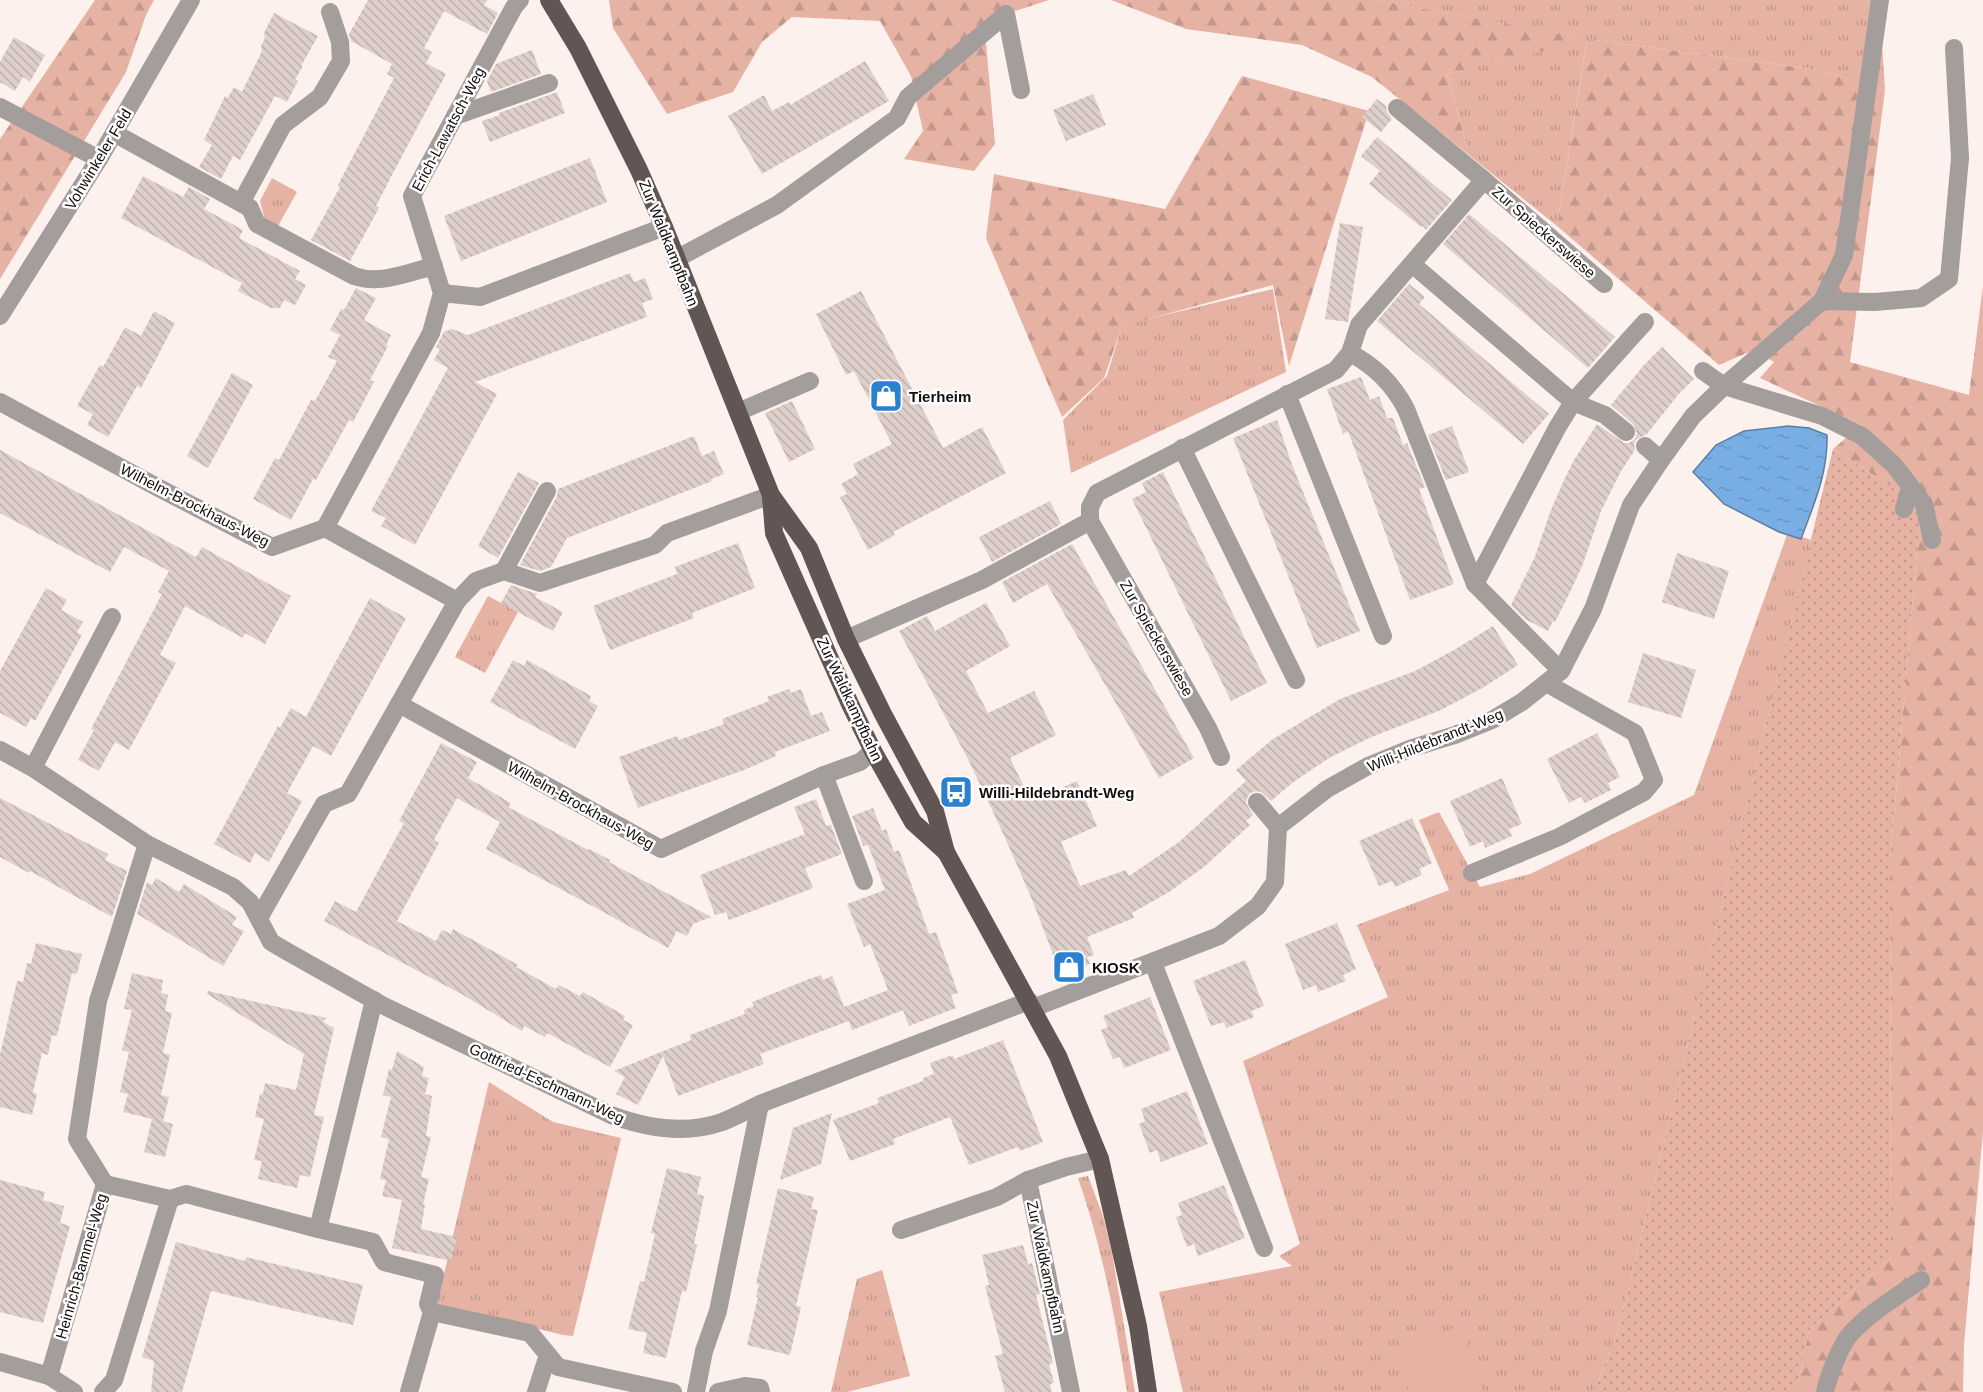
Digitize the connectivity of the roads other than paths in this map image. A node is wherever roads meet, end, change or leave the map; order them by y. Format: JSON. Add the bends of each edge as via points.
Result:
{"nodes":[{"id":1,"x":191,"y":0,"type":"edge"},
{"id":2,"x":520,"y":0,"type":"edge"},
{"id":3,"x":549,"y":0,"type":"edge"},
{"id":4,"x":1880,"y":0,"type":"edge"},
{"id":5,"x":330,"y":12,"type":"dead end"},
{"id":6,"x":1954,"y":48,"type":"dead end"},
{"id":7,"x":549,"y":83,"type":"dead end"},
{"id":8,"x":1021,"y":90,"type":"dead end"},
{"id":9,"x":0,"y":107,"type":"edge"},
{"id":10,"x":1397,"y":108,"type":"dead end"},
{"id":11,"x":454,"y":116,"type":"junction"},
{"id":12,"x":114,"y":133,"type":"junction"},
{"id":13,"x":99,"y":159,"type":"junction"},
{"id":14,"x":1484,"y":180,"type":"junction"},
{"id":15,"x":241,"y":203,"type":"junction"},
{"id":16,"x":664,"y":227,"type":"junction"},
{"id":17,"x":676,"y":259,"type":"junction"},
{"id":18,"x":1412,"y":264,"type":"junction"},
{"id":19,"x":434,"y":266,"type":"junction"},
{"id":20,"x":1604,"y":284,"type":"dead end"},
{"id":21,"x":442,"y":293,"type":"junction"},
{"id":22,"x":1822,"y":301,"type":"junction"},
{"id":23,"x":0,"y":316,"type":"edge"},
{"id":24,"x":1645,"y":322,"type":"dead end"},
{"id":25,"x":1350,"y":353,"type":"junction"},
{"id":26,"x":1703,"y":371,"type":"dead end"},
{"id":27,"x":810,"y":381,"type":"dead end"},
{"id":28,"x":1724,"y":386,"type":"junction"},
{"id":29,"x":1287,"y":394,"type":"junction"},
{"id":30,"x":0,"y":402,"type":"edge"},
{"id":31,"x":1573,"y":402,"type":"junction"},
{"id":32,"x":738,"y":412,"type":"junction"},
{"id":33,"x":1626,"y":432,"type":"dead end"},
{"id":34,"x":1645,"y":446,"type":"dead end"},
{"id":35,"x":1182,"y":448,"type":"junction"},
{"id":36,"x":1661,"y":460,"type":"junction"},
{"id":37,"x":1910,"y":487,"type":"junction"},
{"id":38,"x":547,"y":491,"type":"dead end"},
{"id":39,"x":771,"y":495,"type":"junction"},
{"id":40,"x":1904,"y":509,"type":"dead end"},
{"id":41,"x":1090,"y":521,"type":"junction"},
{"id":42,"x":325,"y":528,"type":"junction"},
{"id":43,"x":1932,"y":540,"type":"dead end"},
{"id":44,"x":504,"y":571,"type":"junction"},
{"id":45,"x":1475,"y":584,"type":"junction"},
{"id":46,"x":457,"y":601,"type":"junction"},
{"id":47,"x":112,"y":617,"type":"dead end"},
{"id":48,"x":1383,"y":636,"type":"dead end"},
{"id":49,"x":846,"y":639,"type":"junction"},
{"id":50,"x":1555,"y":677,"type":"junction"},
{"id":51,"x":1296,"y":680,"type":"dead end"},
{"id":52,"x":399,"y":704,"type":"junction"},
{"id":53,"x":0,"y":750,"type":"edge"},
{"id":54,"x":873,"y":751,"type":"junction"},
{"id":55,"x":1221,"y":757,"type":"dead end"},
{"id":56,"x":33,"y":768,"type":"junction"},
{"id":57,"x":824,"y":776,"type":"junction"},
{"id":58,"x":1257,"y":802,"type":"dead end"},
{"id":59,"x":1278,"y":827,"type":"junction"},
{"id":60,"x":147,"y":844,"type":"junction"},
{"id":61,"x":946,"y":852,"type":"junction"},
{"id":62,"x":1472,"y":873,"type":"dead end"},
{"id":63,"x":864,"y":881,"type":"dead end"},
{"id":64,"x":259,"y":918,"type":"junction"},
{"id":65,"x":1154,"y":963,"type":"junction"},
{"id":66,"x":374,"y":1000,"type":"junction"},
{"id":67,"x":1031,"y":1005,"type":"junction"},
{"id":68,"x":760,"y":1104,"type":"junction"},
{"id":69,"x":1100,"y":1159,"type":"junction"},
{"id":70,"x":1028,"y":1180,"type":"junction"},
{"id":71,"x":105,"y":1184,"type":"junction"},
{"id":72,"x":170,"y":1199,"type":"junction"},
{"id":73,"x":318,"y":1229,"type":"junction"},
{"id":74,"x":901,"y":1230,"type":"dead end"},
{"id":75,"x":1264,"y":1248,"type":"dead end"},
{"id":76,"x":1921,"y":1280,"type":"dead end"},
{"id":77,"x":432,"y":1312,"type":"junction"},
{"id":78,"x":548,"y":1354,"type":"junction"},
{"id":79,"x":0,"y":1362,"type":"edge"},
{"id":80,"x":49,"y":1376,"type":"junction"},
{"id":81,"x":74,"y":1392,"type":"edge"},
{"id":82,"x":103,"y":1392,"type":"edge"},
{"id":83,"x":409,"y":1392,"type":"edge"},
{"id":84,"x":537,"y":1392,"type":"edge"},
{"id":85,"x":673,"y":1392,"type":"edge"},
{"id":86,"x":696,"y":1392,"type":"edge"},
{"id":87,"x":718,"y":1392,"type":"edge"},
{"id":88,"x":761,"y":1392,"type":"edge"},
{"id":89,"x":1071,"y":1392,"type":"edge"},
{"id":90,"x":1148,"y":1392,"type":"edge"},
{"id":91,"x":1825,"y":1392,"type":"edge"}],
"edges":[{"from":1,"to":12,"type":"street","name":"Vohwinkeler Feld"},
{"from":2,"to":11,"type":"street","name":"Erich-Lawatsch-Weg"},
{"from":3,"to":16,"type":"main road","name":"Zur Waldkampfbahn","via":[[603,97]]},
{"from":4,"to":22,"type":"street","via":[[1844,255]]},
{"from":5,"to":15,"type":"street","via":[[340,42],[341,61],[320,97],[283,125]]},
{"from":6,"to":22,"type":"street","via":[[1960,158],[1949,279],[1921,298]]},
{"from":7,"to":11,"type":"street"},
{"from":8,"to":17,"type":"street","via":[[1006,14],[908,97],[897,118],[777,205]]},
{"from":9,"to":13,"type":"street"},
{"from":10,"to":14,"type":"street","name":"Zur Spieckerswiese"},
{"from":11,"to":19,"type":"street","name":"Erich-Lawatsch-Weg","via":[[412,196]]},
{"from":12,"to":13,"type":"street","name":"Vohwinkeler Feld"},
{"from":12,"to":15,"type":"street"},
{"from":13,"to":23,"type":"street","name":"Vohwinkeler Feld"},
{"from":14,"to":18,"type":"street","name":"Zur Spieckerswiese"},
{"from":14,"to":20,"type":"street","name":"Zur Spieckerswiese"},
{"from":15,"to":19,"type":"street","via":[[250,208],[257,224],[366,280]]},
{"from":16,"to":17,"type":"main road","name":"Zur Waldkampfbahn"},
{"from":16,"to":21,"type":"street","via":[[480,297]]},
{"from":17,"to":32,"type":"main road","name":"Zur Waldkampfbahn"},
{"from":18,"to":25,"type":"street","name":"Zur Spieckerswiese","via":[[1359,325]]},
{"from":18,"to":31,"type":"street"},
{"from":19,"to":21,"type":"street","name":"Erich-Lawatsch-Weg"},
{"from":21,"to":42,"type":"street","via":[[431,333]]},
{"from":22,"to":28,"type":"street","name":"Willi-Hildebrandt-Weg"},
{"from":24,"to":31,"type":"street"},
{"from":25,"to":29,"type":"street","name":"Zur Spieckerswiese","via":[[1336,370]]},
{"from":25,"to":45,"type":"street","via":[[1380,374],[1406,409]]},
{"from":26,"to":28,"type":"street"},
{"from":27,"to":32,"type":"street"},
{"from":28,"to":36,"type":"street","name":"Willi-Hildebrandt-Weg","via":[[1693,416]]},
{"from":28,"to":37,"type":"street","via":[[1822,416],[1862,436],[1894,465]]},
{"from":29,"to":35,"type":"street","name":"Zur Spieckerswiese"},
{"from":29,"to":48,"type":"street"},
{"from":30,"to":42,"type":"street","name":"Wilhelm-Brockhaus-Weg","via":[[272,547]]},
{"from":31,"to":33,"type":"street","via":[[1605,415]]},
{"from":31,"to":45,"type":"street"},
{"from":32,"to":39,"type":"main road","name":"Zur Waldkampfbahn"},
{"from":34,"to":36,"type":"street"},
{"from":35,"to":41,"type":"street","name":"Zur Spieckerswiese","via":[[1097,493],[1090,507]]},
{"from":35,"to":51,"type":"street"},
{"from":36,"to":50,"type":"street","name":"Willi-Hildebrandt-Weg","via":[[1631,505],[1593,609]]},
{"from":37,"to":40,"type":"street"},
{"from":37,"to":43,"type":"street","via":[[1924,504]]},
{"from":38,"to":44,"type":"street"},
{"from":39,"to":44,"type":"street","via":[[667,533],[655,545],[540,583]]},
{"from":39,"to":49,"type":"main road","name":"Zur Waldkampfbahn","via":[[809,548]]},
{"from":39,"to":54,"type":"main road","name":"Zur Waldkampfbahn","via":[[774,533]]},
{"from":41,"to":49,"type":"street","via":[[982,580]]},
{"from":41,"to":55,"type":"street","name":"Zur Spieckerswiese"},
{"from":42,"to":46,"type":"street"},
{"from":44,"to":46,"type":"street","via":[[476,581]]},
{"from":45,"to":50,"type":"street"},
{"from":46,"to":52,"type":"street"},
{"from":47,"to":56,"type":"street"},
{"from":49,"to":61,"type":"main road","name":"Zur Waldkampfbahn","via":[[935,811]]},
{"from":50,"to":59,"type":"street","name":"Willi-Hildebrandt-Weg","via":[[1492,720],[1368,766],[1328,789]]},
{"from":50,"to":62,"type":"street","via":[[1635,733],[1654,780],[1644,792],[1559,837]]},
{"from":52,"to":57,"type":"street","name":"Wilhelm-Brockhaus-Weg","via":[[661,849]]},
{"from":52,"to":64,"type":"street","via":[[348,794],[324,804]]},
{"from":53,"to":56,"type":"street","name":"Gottfried-Eschmann-Weg"},
{"from":54,"to":57,"type":"street","name":"Wilhelm-Brockhaus-Weg","via":[[860,762]]},
{"from":54,"to":61,"type":"main road","name":"Zur Waldkampfbahn","via":[[913,822]]},
{"from":56,"to":60,"type":"street","name":"Gottfried-Eschmann-Weg"},
{"from":57,"to":63,"type":"street"},
{"from":58,"to":59,"type":"street"},
{"from":59,"to":65,"type":"street","via":[[1275,882],[1258,906],[1219,936]]},
{"from":60,"to":64,"type":"street","name":"Gottfried-Eschmann-Weg","via":[[233,887],[250,902]]},
{"from":60,"to":71,"type":"street","via":[[98,1001],[77,1139]]},
{"from":61,"to":67,"type":"main road","name":"Zur Waldkampfbahn"},
{"from":64,"to":66,"type":"street","name":"Gottfried-Eschmann-Weg","via":[[271,942]]},
{"from":65,"to":67,"type":"street"},
{"from":65,"to":75,"type":"street"},
{"from":66,"to":68,"type":"street","name":"Gottfried-Eschmann-Weg","via":[[611,1115],[640,1125],[679,1130],[720,1123]]},
{"from":66,"to":73,"type":"street"},
{"from":67,"to":68,"type":"street","name":"Gottfried-Eschmann-Weg"},
{"from":67,"to":69,"type":"main road","name":"Zur Waldkampfbahn","via":[[1058,1056]]},
{"from":68,"to":86,"type":"street","via":[[718,1311],[704,1351]]},
{"from":69,"to":70,"type":"street","name":"Zur Waldkampfbahn"},
{"from":69,"to":90,"type":"main road","name":"Zur Waldkampfbahn","via":[[1138,1326]]},
{"from":70,"to":74,"type":"street","via":[[997,1197]]},
{"from":70,"to":89,"type":"street","name":"Zur Waldkampfbahn"},
{"from":71,"to":72,"type":"street","name":"Heinrich-Bammel-Weg"},
{"from":71,"to":80,"type":"street","name":"Heinrich-Bammel-Weg"},
{"from":72,"to":73,"type":"street","name":"Heinrich-Bammel-Weg","via":[[186,1194]]},
{"from":72,"to":82,"type":"street","via":[[114,1380]]},
{"from":73,"to":77,"type":"street","name":"Heinrich-Bammel-Weg","via":[[374,1242],[384,1262],[435,1275],[428,1304]]},
{"from":76,"to":91,"type":"street","via":[[1850,1334],[1827,1379]]},
{"from":77,"to":78,"type":"street","via":[[530,1333]]},
{"from":77,"to":83,"type":"street","name":"Heinrich-Bammel-Weg"},
{"from":78,"to":84,"type":"street"},
{"from":78,"to":85,"type":"street","via":[[558,1366]]},
{"from":79,"to":80,"type":"street"},
{"from":80,"to":81,"type":"street"},
{"from":87,"to":88,"type":"street","via":[[745,1386],[760,1388]]}]}
